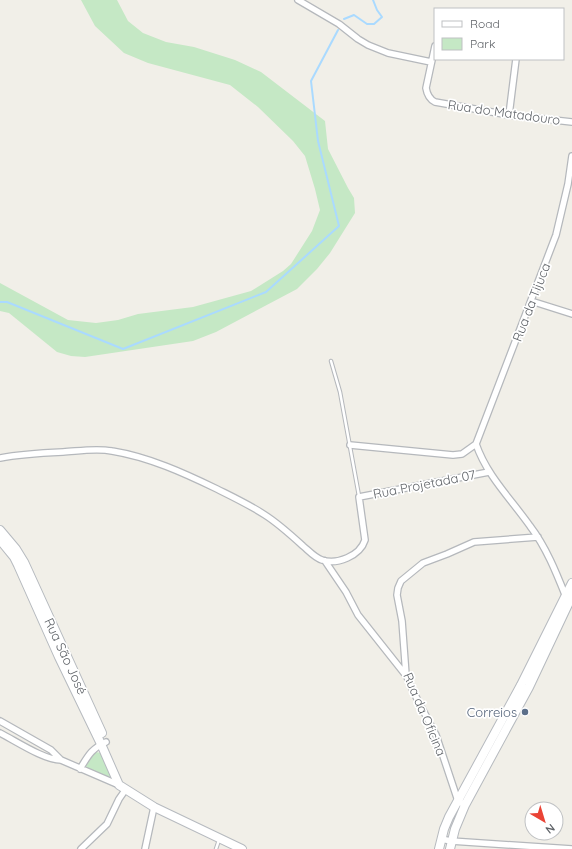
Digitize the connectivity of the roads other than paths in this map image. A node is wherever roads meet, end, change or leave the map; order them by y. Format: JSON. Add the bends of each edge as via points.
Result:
{"nodes":[{"id":1,"x":298,"y":0,"type":"edge"},
{"id":2,"x":434,"y":50,"type":"edge"},
{"id":3,"x":516,"y":60,"type":"edge"},
{"id":4,"x":431,"y":62,"type":"junction"},
{"id":5,"x":509,"y":115,"type":"junction"},
{"id":6,"x":572,"y":122,"type":"edge"},
{"id":7,"x":572,"y":156,"type":"edge"},
{"id":8,"x":531,"y":301,"type":"junction"},
{"id":9,"x":572,"y":314,"type":"edge"},
{"id":10,"x":331,"y":361,"type":"dead end"},
{"id":11,"x":476,"y":444,"type":"junction"},
{"id":12,"x":350,"y":445,"type":"junction"},
{"id":13,"x":0,"y":458,"type":"edge"},
{"id":14,"x":490,"y":472,"type":"junction"},
{"id":15,"x":359,"y":497,"type":"junction"},
{"id":16,"x":0,"y":530,"type":"edge"},
{"id":17,"x":538,"y":537,"type":"junction"},
{"id":18,"x":0,"y":540,"type":"edge"},
{"id":19,"x":325,"y":561,"type":"junction"},
{"id":20,"x":572,"y":583,"type":"edge"},
{"id":21,"x":568,"y":598,"type":"edge"},
{"id":22,"x":62,"y":655,"type":"junction"},
{"id":23,"x":406,"y":675,"type":"junction"},
{"id":24,"x":0,"y":722,"type":"edge"},
{"id":25,"x":0,"y":733,"type":"edge"},
{"id":26,"x":104,"y":743,"type":"junction"},
{"id":27,"x":61,"y":760,"type":"junction"},
{"id":28,"x":80,"y":769,"type":"junction"},
{"id":29,"x":122,"y":787,"type":"junction"},
{"id":30,"x":461,"y":803,"type":"junction"},
{"id":31,"x":154,"y":807,"type":"junction"},
{"id":32,"x":220,"y":838,"type":"junction"},
{"id":33,"x":441,"y":838,"type":"junction"},
{"id":34,"x":451,"y":845,"type":"edge"},
{"id":35,"x":81,"y":849,"type":"edge"},
{"id":36,"x":145,"y":849,"type":"edge"},
{"id":37,"x":216,"y":849,"type":"edge"},
{"id":38,"x":242,"y":849,"type":"edge"},
{"id":39,"x":439,"y":849,"type":"edge"},
{"id":40,"x":570,"y":849,"type":"edge"}],
"edges":[{"from":1,"to":4,"type":"street","via":[[340,24],[368,46]]},
{"from":2,"to":4,"type":"street"},
{"from":3,"to":5,"type":"street"},
{"from":4,"to":5,"type":"street","name":"Rua do Matadouro","via":[[426,88],[429,97],[435,102]]},
{"from":5,"to":6,"type":"street","name":"Rua do Matadouro"},
{"from":7,"to":8,"type":"street","name":"Rua da Tijuca","via":[[562,214]]},
{"from":8,"to":9,"type":"street"},
{"from":8,"to":11,"type":"street","name":"Rua da Tijuca"},
{"from":10,"to":12,"type":"lane"},
{"from":11,"to":12,"type":"street","via":[[462,454],[452,455]]},
{"from":11,"to":14,"type":"street"},
{"from":12,"to":15,"type":"lane"},
{"from":13,"to":19,"type":"street","via":[[87,450],[133,455],[197,479],[236,498],[266,515],[316,557]]},
{"from":14,"to":15,"type":"street","name":"Rua Projetada 07"},
{"from":14,"to":17,"type":"street"},
{"from":15,"to":19,"type":"street","via":[[363,546],[351,556]]},
{"from":16,"to":22,"type":"street","name":"Rua São José","via":[[20,555]]},
{"from":17,"to":21,"type":"street"},
{"from":17,"to":23,"type":"street","name":"Rua da Oficina","via":[[474,542],[423,563],[401,582],[397,595],[403,630]]},
{"from":18,"to":22,"type":"street","name":"Rua São José","via":[[14,557]]},
{"from":19,"to":23,"type":"street","via":[[358,615]]},
{"from":20,"to":21,"type":"street"},
{"from":21,"to":30,"type":"street"},
{"from":22,"to":26,"type":"street","name":"Rua São José"},
{"from":23,"to":30,"type":"street","name":"Rua da Oficina","via":[[436,735]]},
{"from":24,"to":27,"type":"street","via":[[51,750]]},
{"from":25,"to":27,"type":"street","via":[[47,758]]},
{"from":26,"to":28,"type":"street","via":[[90,753]]},
{"from":26,"to":29,"type":"street","name":"Rua São José"},
{"from":27,"to":28,"type":"street"},
{"from":28,"to":29,"type":"street"},
{"from":29,"to":31,"type":"street"},
{"from":29,"to":35,"type":"street","via":[[107,824]]},
{"from":30,"to":33,"type":"street"},
{"from":30,"to":34,"type":"street"},
{"from":31,"to":32,"type":"street"},
{"from":31,"to":36,"type":"street"},
{"from":32,"to":37,"type":"lane"},
{"from":32,"to":38,"type":"street"},
{"from":33,"to":34,"type":"street"},
{"from":33,"to":39,"type":"street"},
{"from":34,"to":40,"type":"street"}]}
